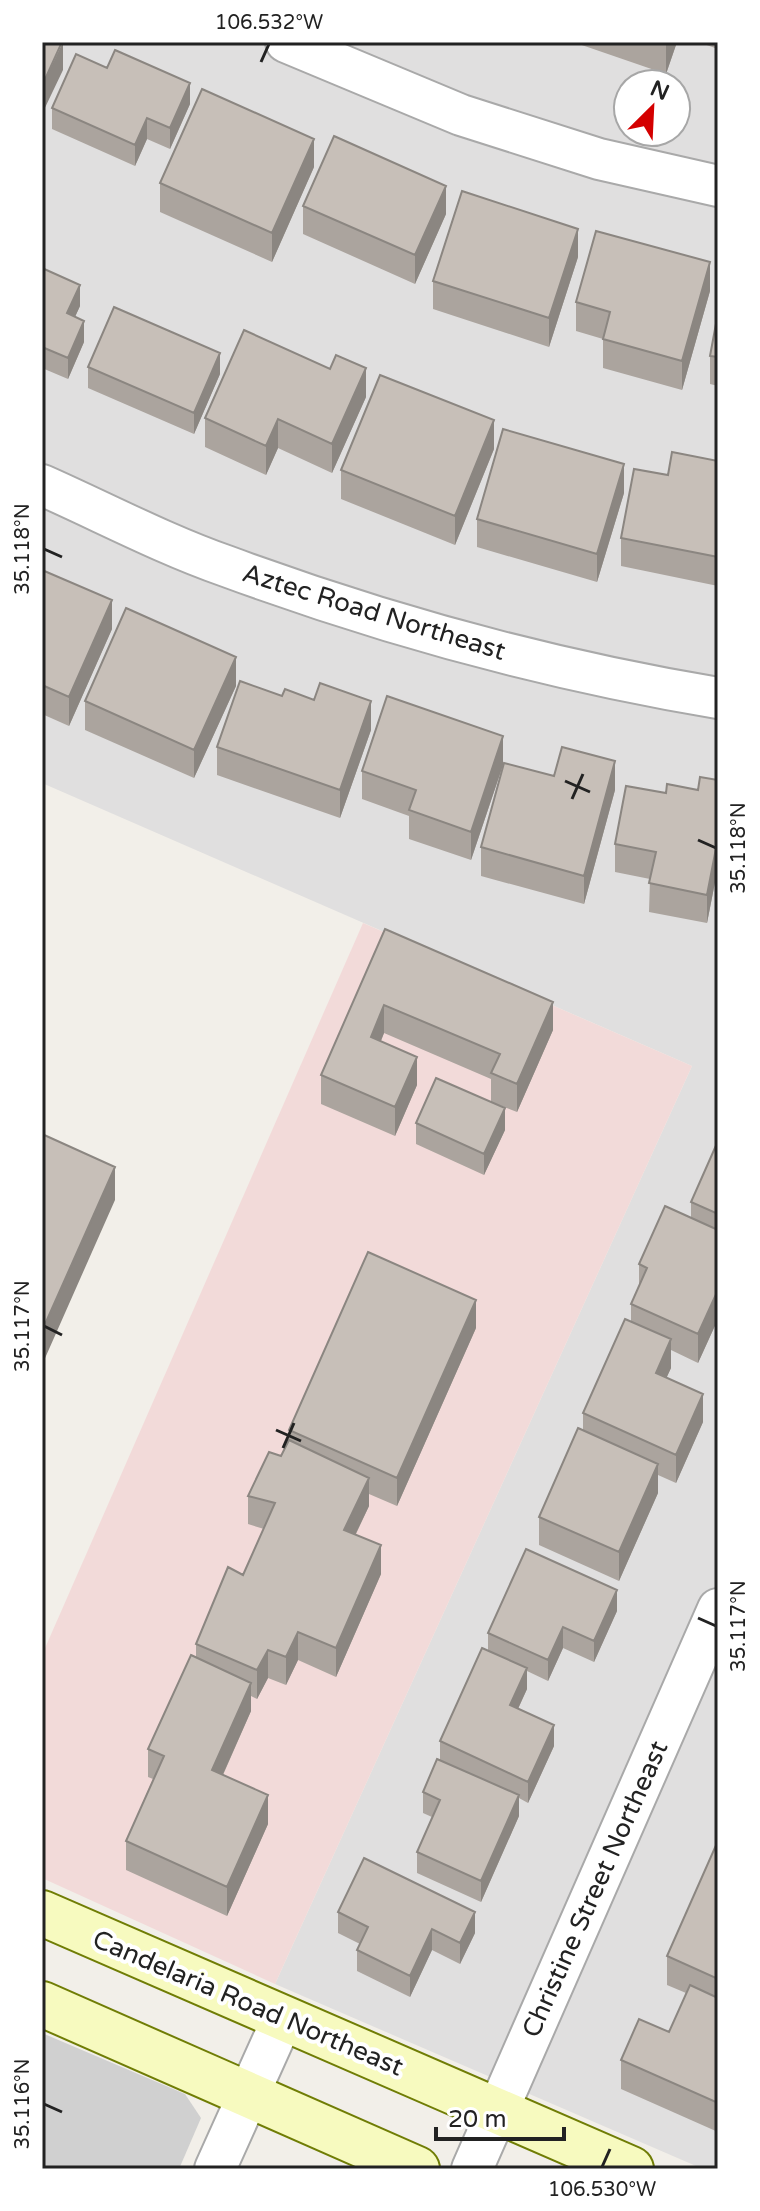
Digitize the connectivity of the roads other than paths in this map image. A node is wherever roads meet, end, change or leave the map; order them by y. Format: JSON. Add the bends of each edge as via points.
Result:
{"nodes":[{"id":1,"x":286,"y":42,"type":"edge"},
{"id":2,"x":718,"y":186,"type":"edge"},
{"id":3,"x":42,"y":485,"type":"edge"},
{"id":4,"x":718,"y":698,"type":"edge"},
{"id":5,"x":718,"y":1609,"type":"edge"},
{"id":6,"x":42,"y":1913,"type":"edge"},
{"id":7,"x":42,"y":2004,"type":"edge"},
{"id":8,"x":283,"y":2018,"type":"junction"},
{"id":9,"x":246,"y":2092,"type":"junction"},
{"id":10,"x":498,"y":2111,"type":"junction"},
{"id":11,"x":215,"y":2169,"type":"edge"},
{"id":12,"x":417,"y":2169,"type":"edge"},
{"id":13,"x":472,"y":2169,"type":"edge"},
{"id":14,"x":631,"y":2169,"type":"edge"}],
"edges":[{"from":1,"to":2,"type":"street","via":[[475,119],[599,159]]},
{"from":3,"to":4,"type":"street","name":"Aztec Road Northeast","via":[[222,565],[380,619],[600,678]]},
{"from":5,"to":10,"type":"street","name":"Christine Street Northeast"},
{"from":6,"to":8,"type":"main road","name":"Candelaria Road Northeast"},
{"from":7,"to":9,"type":"main road"},
{"from":8,"to":9,"type":"street"},
{"from":8,"to":10,"type":"main road","name":"Candelaria Road Northeast"},
{"from":9,"to":11,"type":"street"},
{"from":9,"to":12,"type":"main road"},
{"from":10,"to":13,"type":"street","name":"Christine Street Northeast"},
{"from":10,"to":14,"type":"main road","name":"Candelaria Road Northeast"}]}
